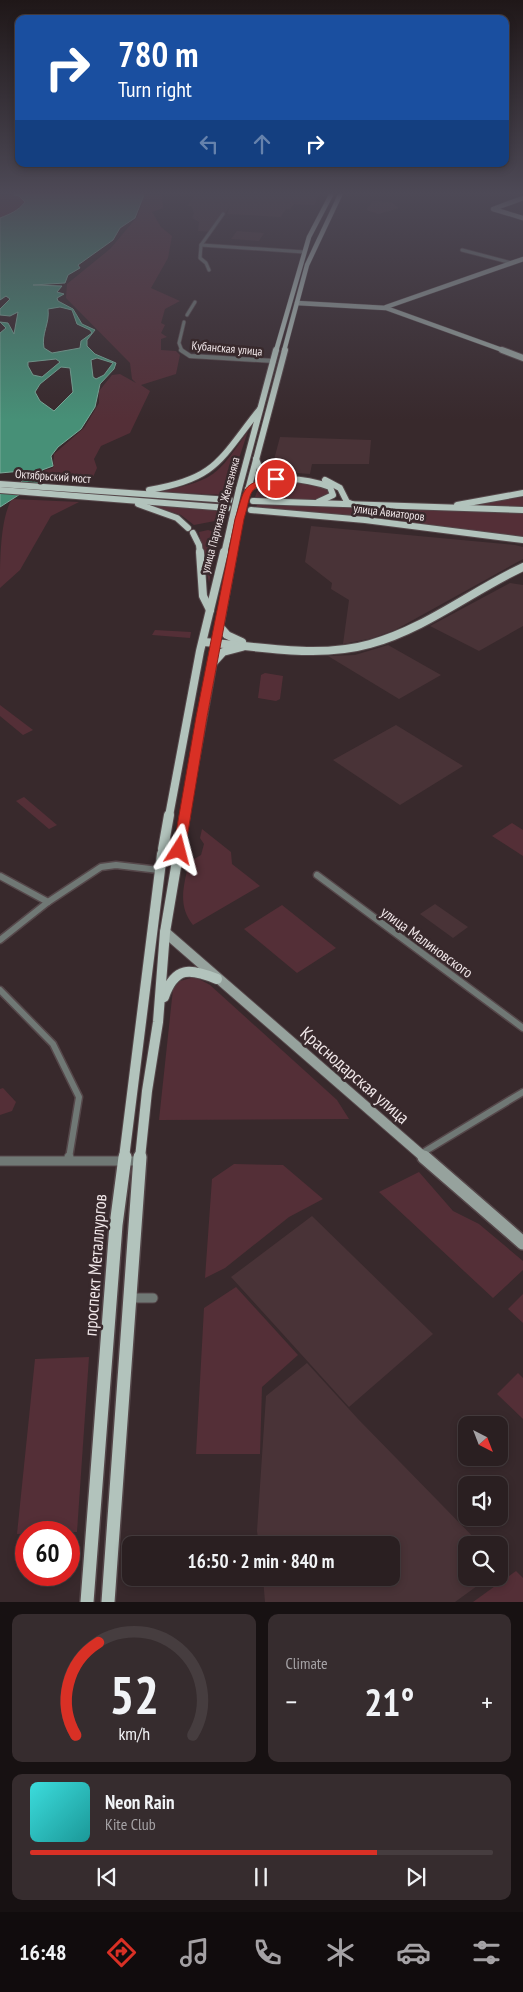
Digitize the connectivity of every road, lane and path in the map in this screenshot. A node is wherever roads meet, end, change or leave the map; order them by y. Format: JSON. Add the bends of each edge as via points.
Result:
{"nodes":[{"id":1,"x":299,"y":270,"type":"edge"},
{"id":2,"x":308,"y":270,"type":"edge"},
{"id":3,"x":493,"y":270,"type":"edge"},
{"id":4,"x":410,"y":300,"type":"junction"},
{"id":5,"x":195,"y":302,"type":"dead end"},
{"id":6,"x":289,"y":303,"type":"junction"},
{"id":7,"x":297,"y":303,"type":"junction"},
{"id":8,"x":386,"y":308,"type":"junction"},
{"id":9,"x":187,"y":315,"type":"dead end"},
{"id":10,"x":421,"y":320,"type":"junction"},
{"id":11,"x":184,"y":322,"type":"dead end"},
{"id":12,"x":523,"y":358,"type":"edge"},
{"id":13,"x":274,"y":361,"type":"junction"},
{"id":14,"x":261,"y":408,"type":"junction"},
{"id":15,"x":256,"y":459,"type":"junction"},
{"id":16,"x":0,"y":484,"type":"edge"},
{"id":17,"x":240,"y":489,"type":"joint"},
{"id":18,"x":0,"y":490,"type":"edge"},
{"id":19,"x":248,"y":490,"type":"junction"},
{"id":20,"x":523,"y":493,"type":"edge"},
{"id":21,"x":102,"y":494,"type":"junction"},
{"id":22,"x":230,"y":500,"type":"dead end"},
{"id":23,"x":253,"y":501,"type":"dead end"},
{"id":24,"x":296,"y":504,"type":"junction"},
{"id":25,"x":357,"y":506,"type":"junction"},
{"id":26,"x":228,"y":508,"type":"dead end"},
{"id":27,"x":426,"y":508,"type":"junction"},
{"id":28,"x":251,"y":510,"type":"dead end"},
{"id":29,"x":523,"y":510,"type":"edge"},
{"id":30,"x":235,"y":519,"type":"junction"},
{"id":31,"x":191,"y":530,"type":"joint"},
{"id":32,"x":523,"y":542,"type":"edge"},
{"id":33,"x":521,"y":567,"type":"edge"},
{"id":34,"x":210,"y":610,"type":"junction"},
{"id":35,"x":220,"y":627,"type":"junction"},
{"id":36,"x":203,"y":642,"type":"junction"},
{"id":37,"x":216,"y":643,"type":"junction"},
{"id":38,"x":254,"y":645,"type":"junction"},
{"id":39,"x":212,"y":664,"type":"junction"},
{"id":40,"x":159,"y":870,"type":"junction"},
{"id":41,"x":317,"y":875,"type":"dead end"},
{"id":42,"x":0,"y":876,"type":"edge"},
{"id":43,"x":48,"y":902,"type":"junction"},
{"id":44,"x":150,"y":931,"type":"junction"},
{"id":45,"x":165,"y":932,"type":"junction"},
{"id":46,"x":0,"y":940,"type":"edge"},
{"id":47,"x":218,"y":979,"type":"junction"},
{"id":48,"x":0,"y":990,"type":"edge"},
{"id":49,"x":158,"y":1022,"type":"junction"},
{"id":50,"x":523,"y":1028,"type":"edge"},
{"id":51,"x":523,"y":1092,"type":"edge"},
{"id":52,"x":419,"y":1155,"type":"junction"},
{"id":53,"x":69,"y":1160,"type":"junction"},
{"id":54,"x":0,"y":1161,"type":"edge"},
{"id":55,"x":123,"y":1161,"type":"junction"},
{"id":56,"x":140,"y":1161,"type":"junction"},
{"id":57,"x":523,"y":1243,"type":"edge"},
{"id":58,"x":129,"y":1298,"type":"junction"},
{"id":59,"x":153,"y":1298,"type":"dead end"},
{"id":60,"x":87,"y":1602,"type":"edge"},
{"id":61,"x":108,"y":1602,"type":"edge"}],
"edges":[{"from":1,"to":6,"type":"main road","name":"улица Партизана Железняка"},
{"from":2,"to":7,"type":"main road","name":"улица Партизана Железняка"},
{"from":3,"to":4,"type":"main road"},
{"from":4,"to":8,"type":"main road"},
{"from":4,"to":10,"type":"main road","via":[[404,310]]},
{"from":5,"to":9,"type":"street"},
{"from":6,"to":7,"type":"main road"},
{"from":6,"to":13,"type":"main road","name":"улица Партизана Железняка"},
{"from":7,"to":8,"type":"main road"},
{"from":7,"to":15,"type":"main road","name":"улица Партизана Железняка"},
{"from":8,"to":10,"type":"main road"},
{"from":10,"to":12,"type":"main road"},
{"from":11,"to":13,"type":"street","name":"Кубанская улица","via":[[179,343],[182,352],[190,356]]},
{"from":13,"to":14,"type":"main road","name":"улица Партизана Железняка"},
{"from":14,"to":17,"type":"main road","name":"улица Партизана Железняка"},
{"from":14,"to":21,"type":"main road","via":[[218,464],[199,479],[158,489]]},
{"from":15,"to":19,"type":"main road","name":"улица Партизана Железняка"},
{"from":15,"to":25,"type":"main road","via":[[260,469],[273,476],[326,480],[336,484],[345,492],[347,502]]},
{"from":16,"to":21,"type":"main road","name":"Октябрьский мост"},
{"from":17,"to":30,"type":"main road","name":"улица Партизана Железняка","bridge":true},
{"from":18,"to":21,"type":"main road","name":"Октябрьский мост"},
{"from":19,"to":24,"type":"main road","via":[[256,483],[276,479],[321,484],[333,490],[333,495],[323,502]]},
{"from":19,"to":30,"type":"main road","name":"улица Партизана Железняка","bridge":true},
{"from":20,"to":27,"type":"main road"},
{"from":21,"to":22,"type":"main road"},
{"from":21,"to":26,"type":"main road"},
{"from":21,"to":31,"type":"main road","via":[[177,518]]},
{"from":23,"to":24,"type":"main road","name":"улица Авиаторов"},
{"from":24,"to":25,"type":"main road","name":"улица Авиаторов"},
{"from":25,"to":27,"type":"main road","name":"улица Авиаторов"},
{"from":27,"to":29,"type":"main road","name":"улица Авиаторов"},
{"from":28,"to":32,"type":"main road","name":"улица Авиаторов","via":[[365,520]]},
{"from":30,"to":34,"type":"main road","name":"улица Партизана Железняка"},
{"from":30,"to":35,"type":"main road","name":"улица Партизана Железняка"},
{"from":31,"to":34,"type":"main road","via":[[199,545],[203,596]]},
{"from":33,"to":38,"type":"main road","via":[[399,633],[372,644],[337,649]]},
{"from":34,"to":36,"type":"main road","name":"улица Партизана Железняка"},
{"from":35,"to":37,"type":"main road","name":"улица Партизана Железняка"},
{"from":35,"to":38,"type":"main road","via":[[231,637]]},
{"from":36,"to":37,"type":"main road"},
{"from":36,"to":40,"type":"main road","name":"улица Партизана Железняка"},
{"from":37,"to":38,"type":"main road"},
{"from":37,"to":39,"type":"main road","name":"улица Партизана Железняка"},
{"from":38,"to":39,"type":"main road","via":[[223,652]]},
{"from":39,"to":45,"type":"main road","name":"улица Партизана Железняка"},
{"from":40,"to":43,"type":"street","via":[[108,865]]},
{"from":40,"to":44,"type":"main road","name":"улица Партизана Железняка"},
{"from":41,"to":50,"type":"street","name":"улица Малиновского"},
{"from":42,"to":43,"type":"street"},
{"from":43,"to":46,"type":"street"},
{"from":44,"to":45,"type":"main road"},
{"from":44,"to":55,"type":"main road","name":"проспект Металлургов","via":[[148,973]]},
{"from":45,"to":47,"type":"main road","name":"Краснодарская улица"},
{"from":45,"to":49,"type":"main road"},
{"from":47,"to":49,"type":"main road","via":[[193,970],[175,976],[168,983]]},
{"from":47,"to":52,"type":"main road","name":"Краснодарская улица"},
{"from":48,"to":53,"type":"street","via":[[53,1044],[79,1097]]},
{"from":49,"to":56,"type":"main road"},
{"from":51,"to":52,"type":"street"},
{"from":52,"to":57,"type":"main road","name":"Краснодарская улица"},
{"from":53,"to":54,"type":"street"},
{"from":53,"to":55,"type":"street"},
{"from":55,"to":56,"type":"street"},
{"from":55,"to":60,"type":"main road","name":"проспект Металлургов"},
{"from":56,"to":58,"type":"main road"},
{"from":58,"to":59,"type":"street"},
{"from":58,"to":61,"type":"main road"}]}
